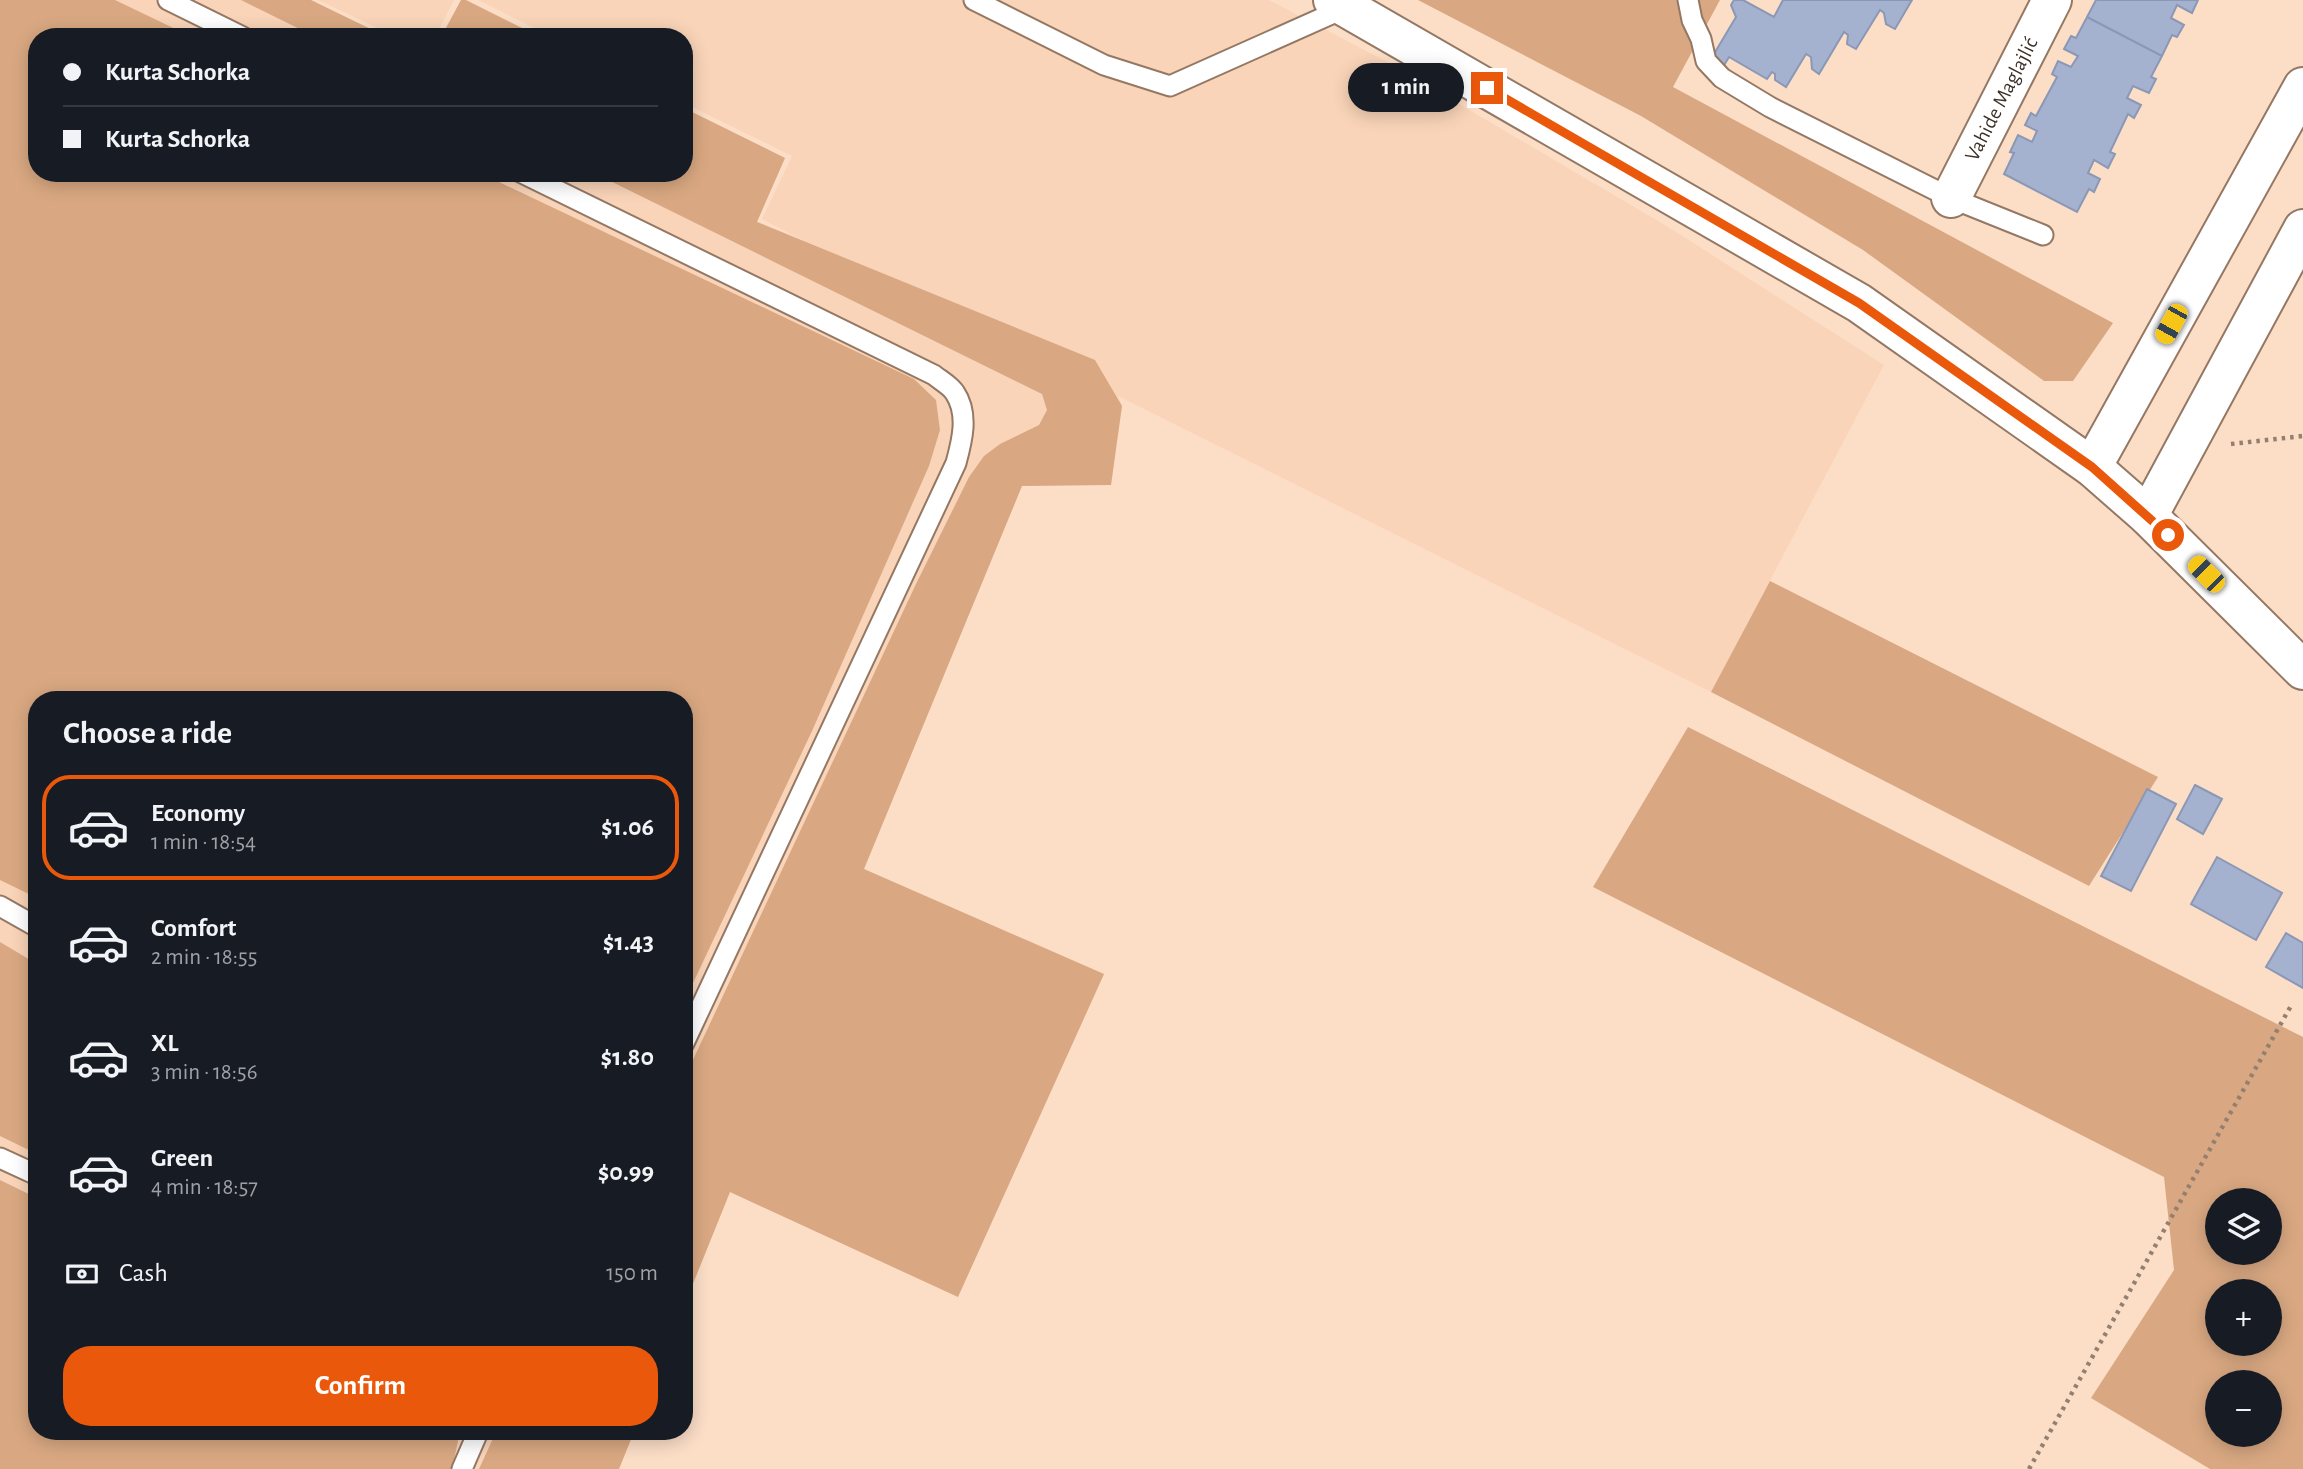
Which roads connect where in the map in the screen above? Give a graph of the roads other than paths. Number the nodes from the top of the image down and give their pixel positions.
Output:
1 (168, 0) edge
2 (974, 0) edge
3 (1688, 0) edge
4 (2052, 0) edge
5 (1340, 4) edge
6 (225, 28) edge
7 (2303, 87) edge
8 (540, 182) edge
9 (1951, 198) junction
10 (2303, 229) edge
11 (2043, 234) dead end
12 (2092, 467) junction
13 (2148, 516) junction
14 (2303, 670) edge
15 (0, 906) edge
16 (28, 922) edge
17 (693, 1024) edge
18 (0, 1158) edge
19 (28, 1171) edge
20 (475, 1440) edge
21 (462, 1469) edge

1 - 6 lane
2 - 5 lane
3 - 9 lane
4 - 9 main road, Vahide Maglajlić
5 - 12 main road
7 - 12 main road
8 - 17 lane
9 - 11 lane
10 - 13 main road
12 - 13 main road
13 - 14 main road
15 - 16 lane
18 - 19 lane
20 - 21 lane

